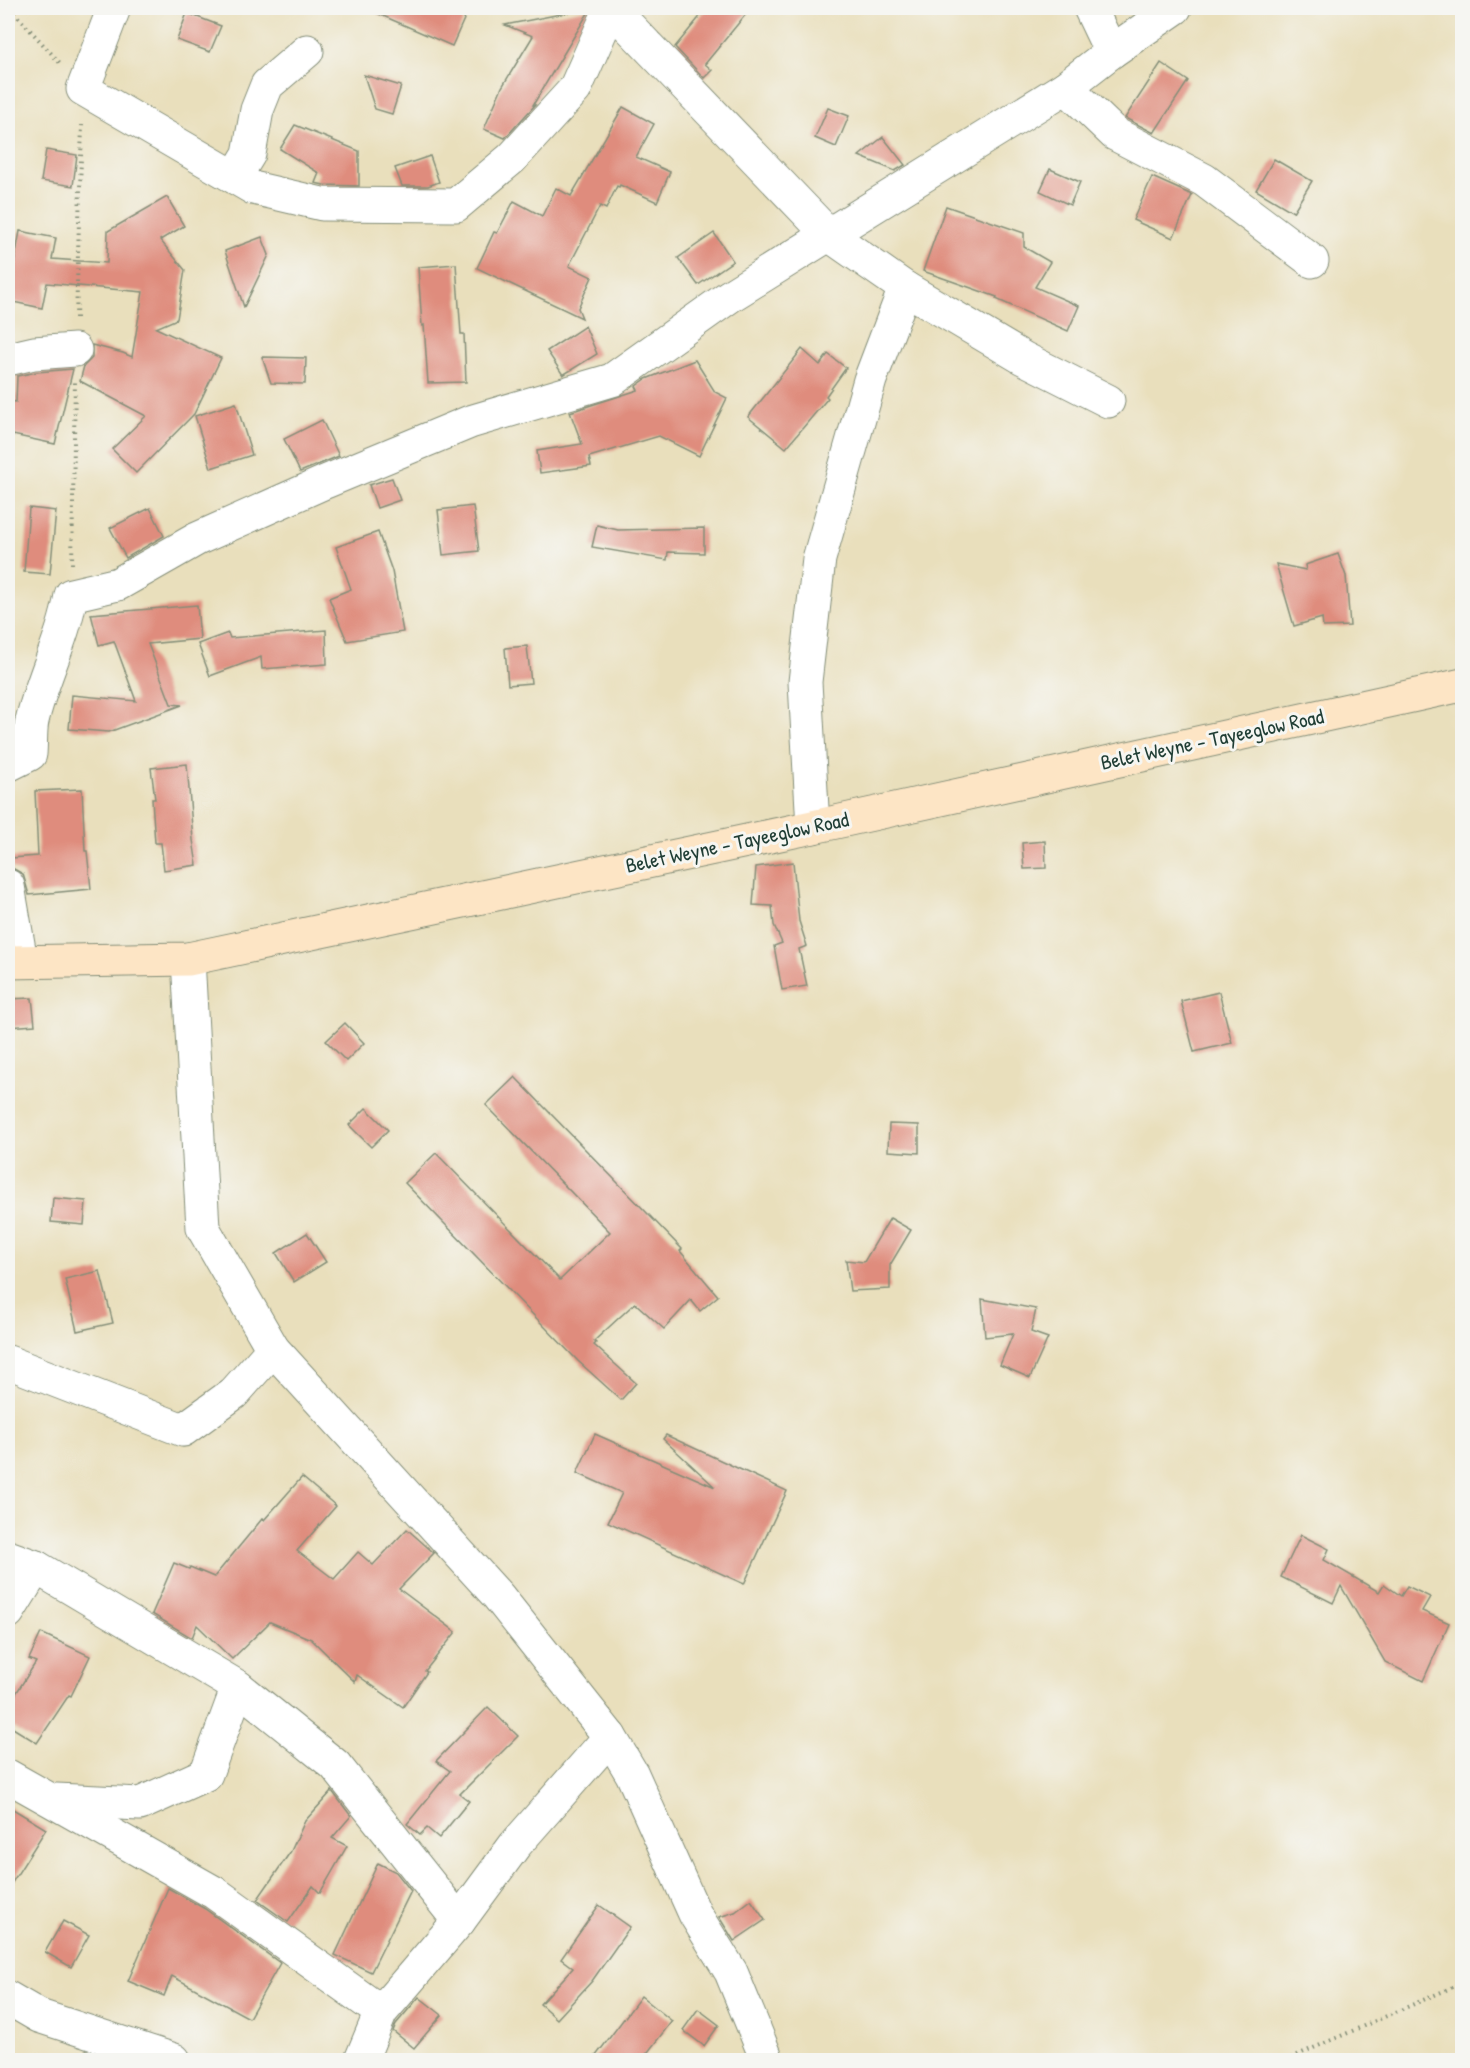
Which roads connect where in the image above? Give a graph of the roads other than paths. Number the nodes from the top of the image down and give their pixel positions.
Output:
1 (114, 8) edge
2 (611, 8) edge
3 (1090, 8) edge
4 (1175, 8) edge
5 (308, 51) dead end
6 (1111, 52) junction
7 (1066, 87) junction
8 (235, 177) junction
9 (829, 235) junction
10 (1312, 261) dead end
11 (905, 288) junction
12 (75, 350) road end
13 (8, 359) edge
14 (1107, 401) dead end
15 (1462, 685) edge
16 (8, 765) edge
17 (813, 826) junction
18 (8, 886) edge
19 (188, 959) junction
20 (14, 961) edge
21 (273, 1349) junction
22 (8, 1362) edge
23 (22, 1562) edge
24 (8, 1612) edge
25 (238, 1687) junction
26 (610, 1737) junction
27 (8, 1776) edge
28 (51, 1800) junction
29 (459, 1922) junction
30 (8, 1998) edge
31 (381, 2012) junction
32 (174, 2061) edge
33 (361, 2061) edge
34 (767, 2061) edge

1 - 8 street
2 - 8 street
2 - 9 street
3 - 6 street
4 - 6 street
5 - 8 street
6 - 7 street
7 - 9 street
7 - 10 street
9 - 11 street
9 - 16 street
11 - 14 street
11 - 17 street
12 - 13 street
15 - 17 main road, Belet Weyne - Tayeeglow Road
17 - 19 main road, Belet Weyne - Tayeeglow Road
18 - 20 street
19 - 20 main road, Belet Weyne - Tayeeglow Road
19 - 21 street
21 - 22 street
21 - 26 street
23 - 24 street
23 - 25 street
25 - 28 street
25 - 29 street
26 - 29 street
26 - 34 street
27 - 28 street
28 - 31 street
29 - 31 street
30 - 32 street
31 - 33 street

